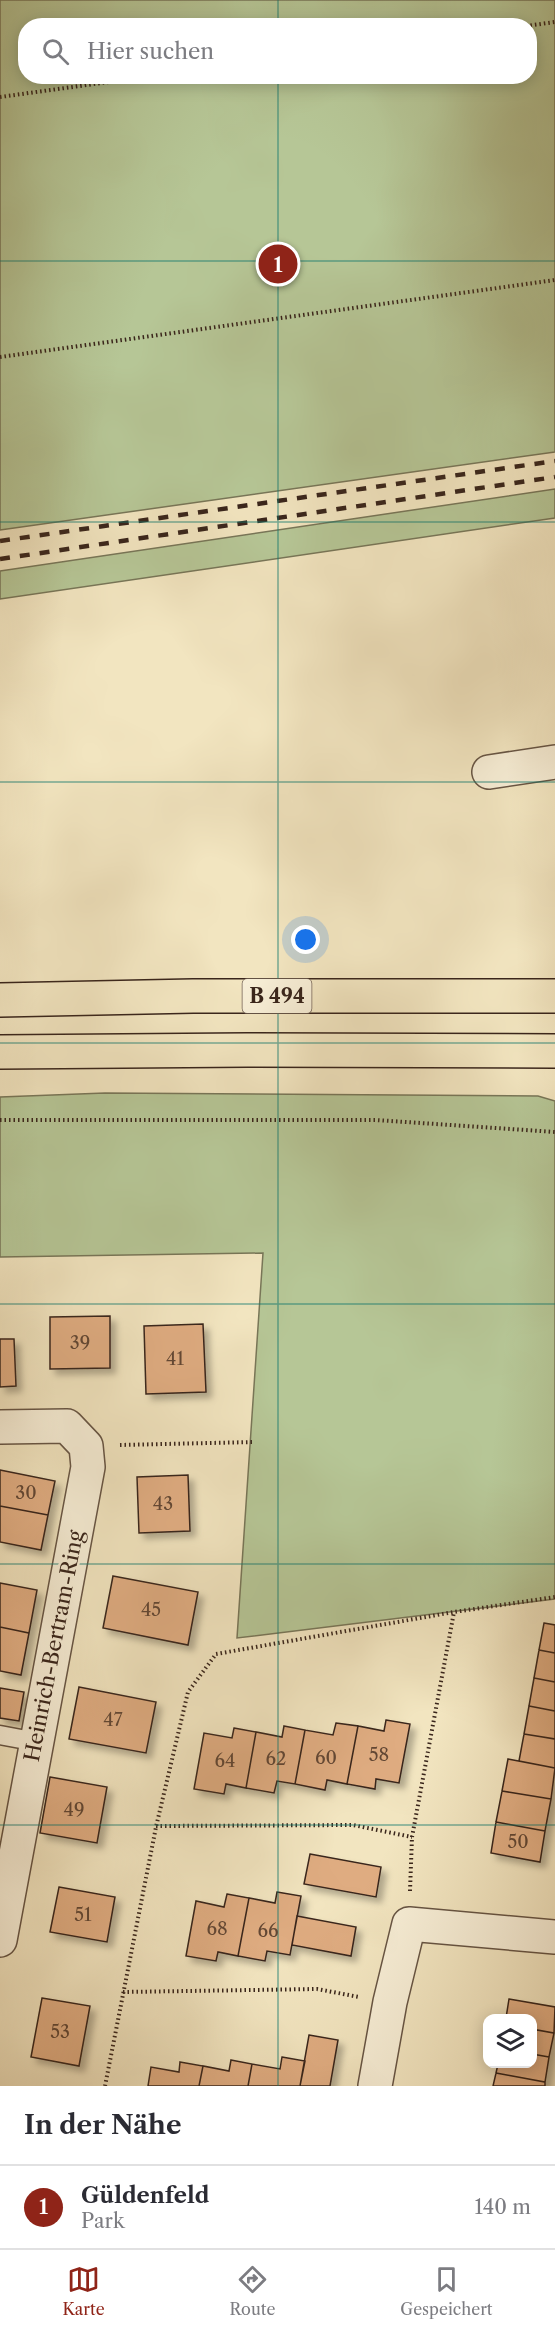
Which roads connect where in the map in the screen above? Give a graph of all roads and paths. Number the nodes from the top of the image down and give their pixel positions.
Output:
1 (555, 22) edge
2 (537, 24) edge
3 (94, 84) edge
4 (0, 97) edge
5 (555, 280) edge
6 (0, 357) edge
7 (555, 762) edge
8 (489, 772) dead end
9 (555, 996) edge
10 (0, 1000) edge
11 (423, 1051) junction
12 (555, 1051) edge
13 (0, 1052) edge
14 (555, 1073) edge
15 (0, 1120) edge
16 (555, 1132) edge
17 (0, 1427) edge
18 (254, 1442) dead end
19 (86, 1446) junction
20 (555, 1597) edge
21 (454, 1612) junction
22 (0, 1735) edge
23 (37, 1742) junction
24 (156, 1827) junction
25 (412, 1837) junction
26 (409, 1924) junction
27 (555, 1937) edge
28 (0, 1940) edge
29 (123, 1992) junction
30 (390, 2002) junction
31 (105, 2086) edge
32 (375, 2086) edge

1 - 2 path
3 - 4 path
5 - 6 path
7 - 8 street
9 - 10 highway, B 494
11 - 12 highway
11 - 13 highway
11 - 14 highway
15 - 16 path
17 - 19 street
18 - 19 path
19 - 23 street, Heinrich-Bertram-Ring
20 - 21 path
21 - 24 path
21 - 25 path
22 - 23 lane
23 - 28 street, Heinrich-Bertram-Ring
24 - 25 path
24 - 29 path
25 - 26 path
26 - 27 street
26 - 30 street
29 - 30 path
29 - 31 path
30 - 32 street

